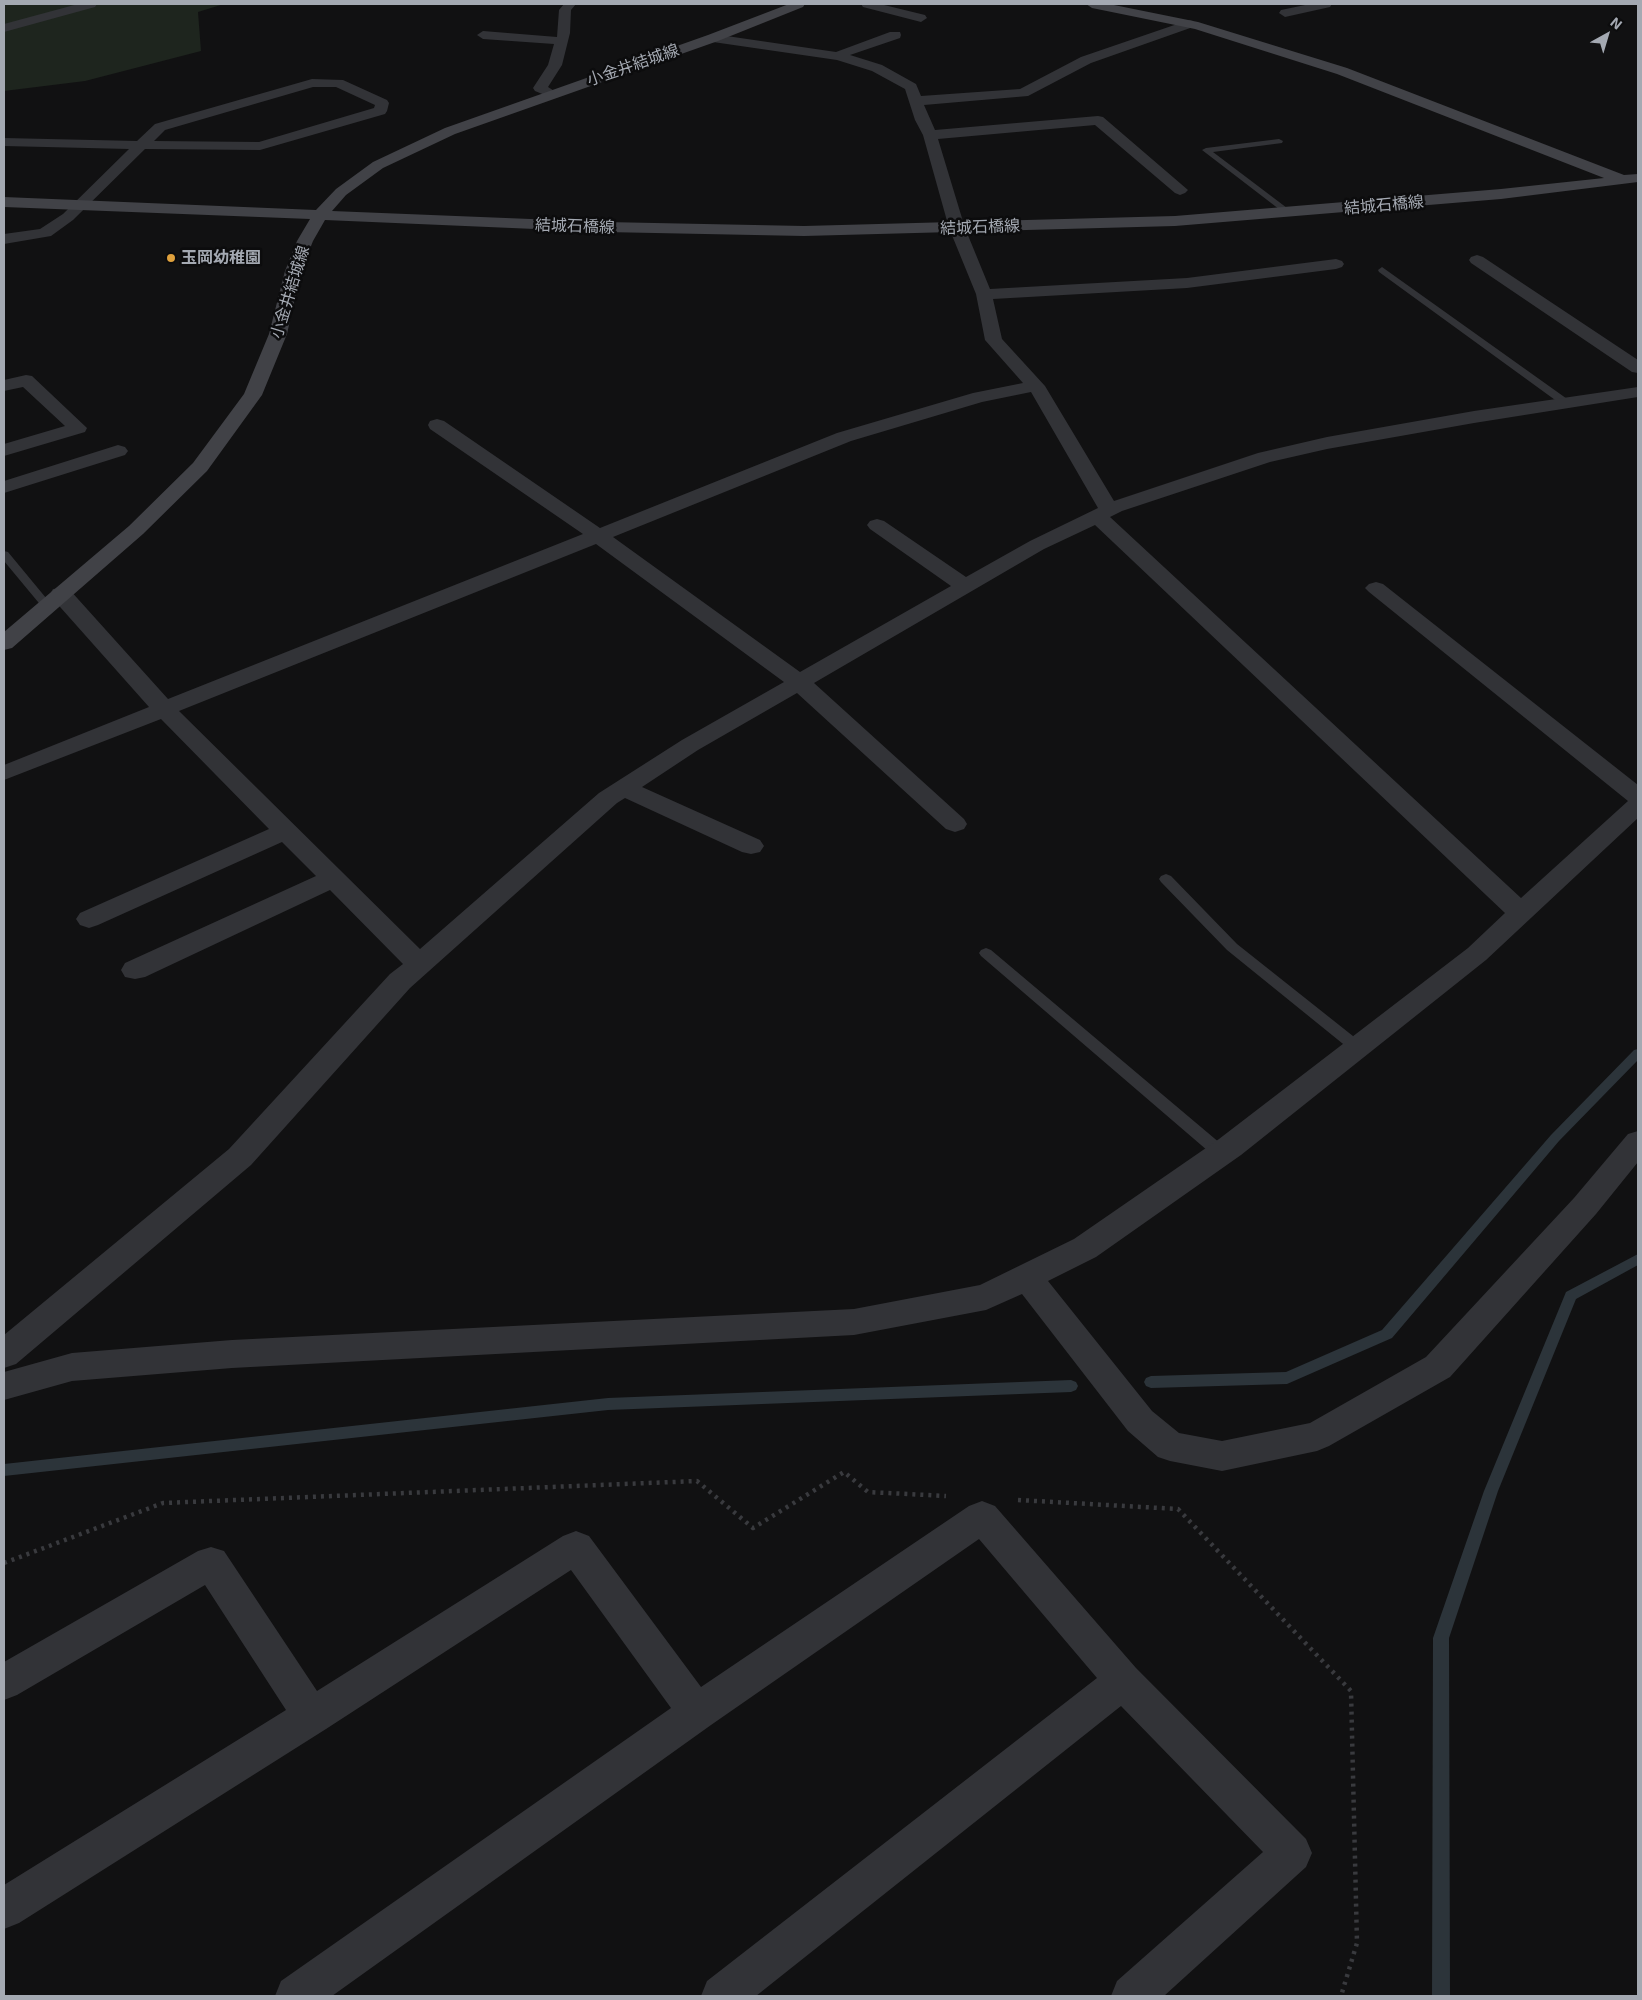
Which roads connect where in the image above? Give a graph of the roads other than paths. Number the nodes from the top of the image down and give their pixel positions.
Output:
1 (91, 4) edge
2 (570, 4) edge
3 (799, 4) edge
4 (867, 4) edge
5 (1092, 4) edge
6 (1326, 4) edge
7 (1285, 13) dead end
8 (921, 18) dead end
9 (1189, 24) junction
10 (4, 28) edge
11 (483, 35) dead end
12 (895, 35) dead end
13 (713, 38) junction
14 (562, 41) junction
15 (836, 56) junction
16 (552, 94) junction
17 (916, 101) junction
18 (930, 135) junction
19 (1279, 141) dead end
20 (4, 142) edge
21 (141, 145) junction
22 (1638, 178) edge
23 (1622, 179) junction
24 (1638, 186) edge
25 (1180, 190) dead end
26 (4, 202) edge
27 (80, 205) junction
28 (1288, 213) junction
29 (320, 215) junction
30 (957, 228) junction
31 (4, 239) edge
32 (1477, 260) dead end
33 (1336, 264) dead end
34 (1155, 268) dead end
35 (1382, 270) dead end
36 (1163, 284) junction
37 (984, 294) junction
38 (1638, 368) edge
39 (4, 386) edge
40 (1036, 386) junction
41 (1638, 392) edge
42 (1566, 403) junction
43 (437, 425) dead end
44 (4, 450) edge
45 (118, 451) dead end
46 (4, 488) edge
47 (1103, 513) junction
48 (877, 525) dead end
49 (598, 535) junction
50 (4, 554) edge
51 (966, 586) junction
52 (1376, 588) dead end
53 (54, 600) junction
54 (4, 643) edge
55 (799, 682) junction
56 (164, 709) junction
57 (4, 774) edge
58 (624, 788) junction
59 (1638, 797) edge
60 (1638, 805) edge
61 (955, 824) dead end
62 (285, 831) junction
63 (751, 846) dead end
64 (332, 879) junction
65 (1166, 879) dead end
66 (1521, 913) junction
67 (89, 919) dead end
68 (986, 953) dead end
69 (419, 964) junction
70 (136, 970) dead end
71 (1358, 1048) junction
72 (1638, 1142) edge
73 (1221, 1153) junction
74 (1027, 1277) junction
75 (4, 1354) edge
76 (4, 1386) edge
77 (1123, 1681) junction
78 (4, 1682) edge
79 (697, 1712) junction
80 (312, 1716) junction
81 (4, 1908) edge
82 (296, 1996) edge
83 (722, 1996) edge
84 (1132, 1996) edge

1 - 10 street
2 - 14 street
3 - 13 main road, 小金井結城線
4 - 8 street
5 - 9 main road
6 - 7 street
9 - 17 street
9 - 23 main road
11 - 14 street
12 - 15 street
13 - 15 street
13 - 16 main road, 小金井結城線
14 - 16 street
15 - 17 street
16 - 29 main road, 小金井結城線
17 - 18 street
18 - 25 street
18 - 30 street
19 - 28 lane
20 - 21 street
21 - 21 street
21 - 27 street
22 - 23 main road, 結城石橋線
23 - 24 main road
23 - 28 main road, 結城石橋線
26 - 27 main road, 結城石橋線
27 - 29 main road, 結城石橋線
27 - 31 street
28 - 30 main road, 結城石橋線
29 - 30 main road, 結城石橋線
29 - 53 main road, 小金井結城線
30 - 37 street
32 - 38 street
33 - 36 street
34 - 36 street
35 - 42 lane
36 - 37 street
37 - 40 street
39 - 44 street
40 - 47 street
40 - 49 street
41 - 42 street
42 - 47 street
43 - 49 street
45 - 46 street
47 - 51 street
47 - 66 street
48 - 51 street
49 - 55 street
49 - 56 street
50 - 53 lane
51 - 55 street
52 - 59 street
53 - 54 main road, 小金井結城線
53 - 56 street
55 - 58 street
55 - 61 street
56 - 57 street
56 - 62 street
58 - 63 street
58 - 69 street
60 - 66 street
62 - 64 street
62 - 67 street
64 - 69 street
64 - 70 street
65 - 71 lane
66 - 71 street
68 - 73 lane
69 - 75 street
71 - 73 street
72 - 74 street
73 - 74 street
74 - 76 street
77 - 79 street
77 - 83 street
77 - 84 street
78 - 80 street
79 - 80 street
79 - 82 street
80 - 81 street

